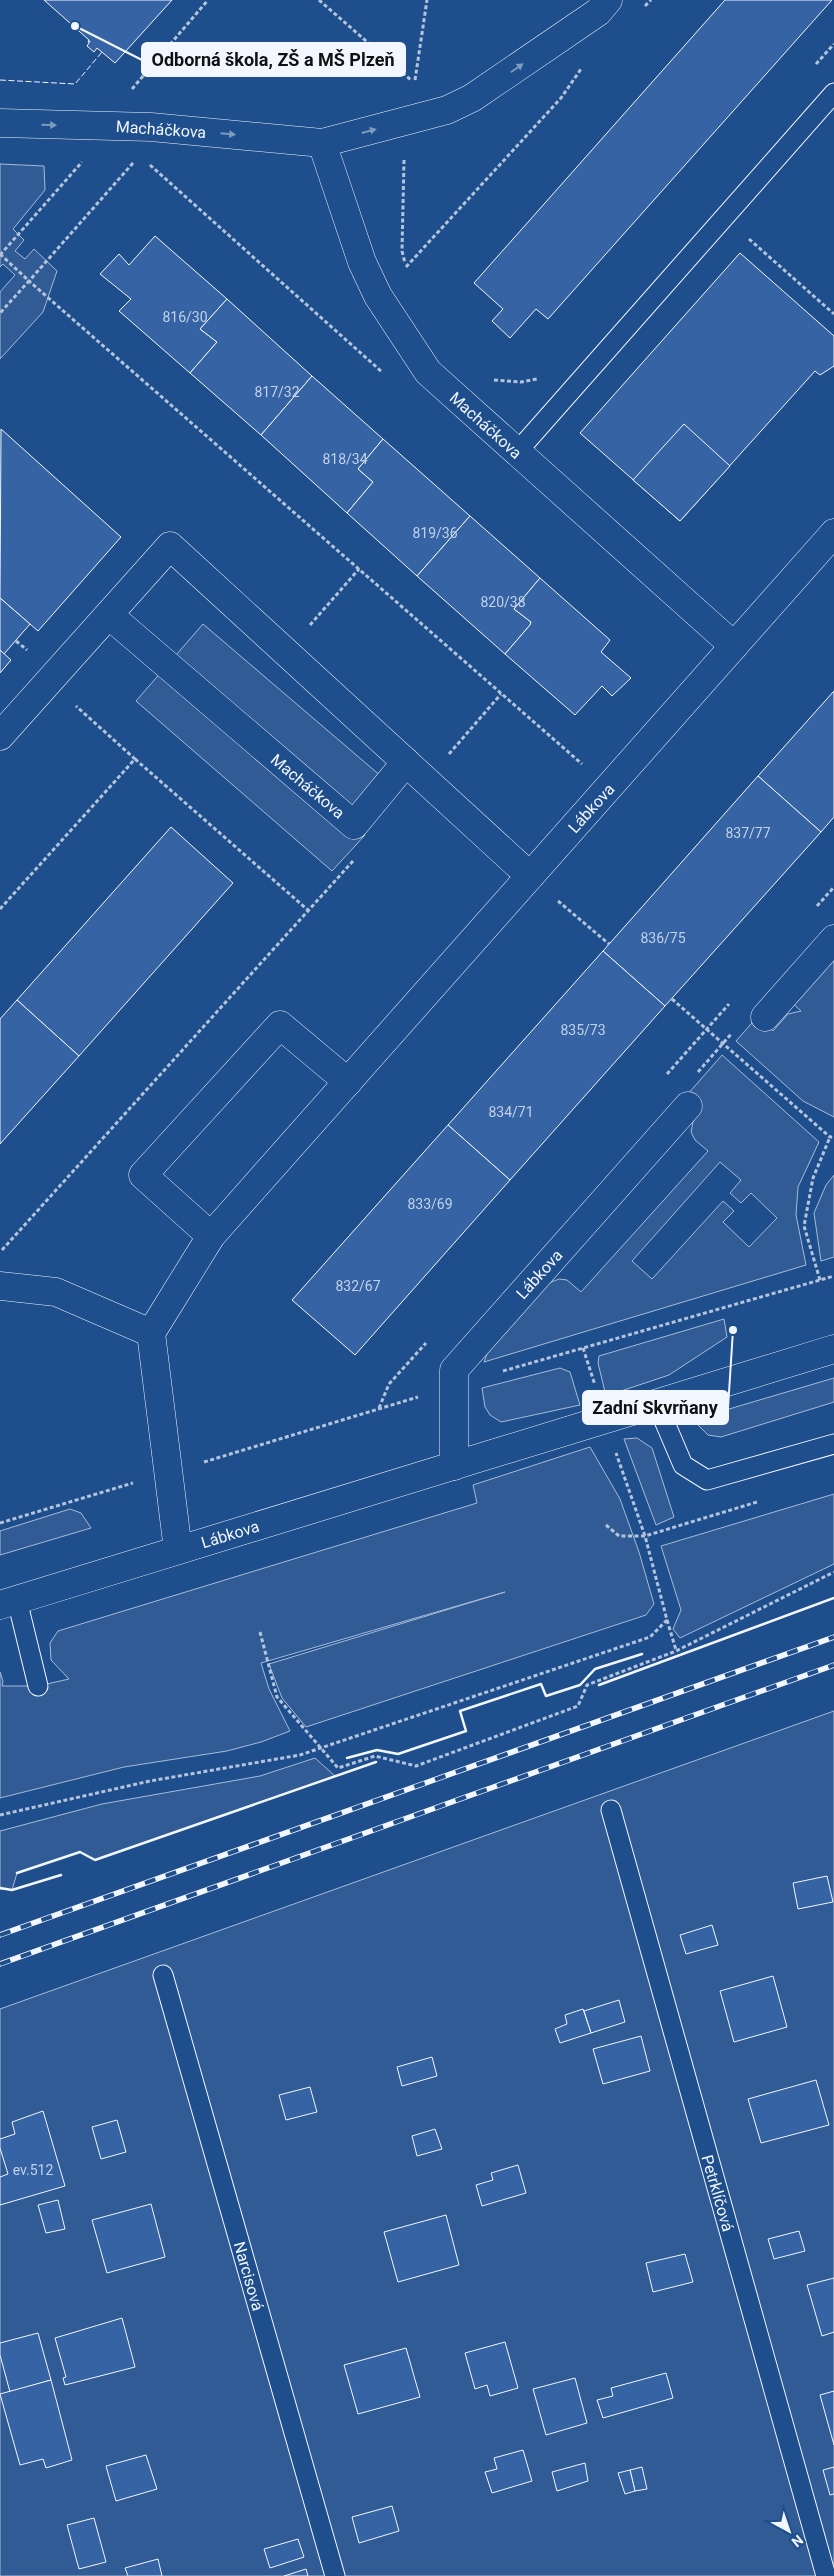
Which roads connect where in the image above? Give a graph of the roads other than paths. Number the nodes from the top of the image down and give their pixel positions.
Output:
1 (608, 0) edge
2 (834, 93) edge
3 (0, 123) edge
4 (322, 143) junction
5 (517, 452) junction
6 (834, 534) edge
7 (109, 615) junction
8 (734, 646) junction
9 (0, 736) edge
10 (416, 771) junction
11 (530, 876) junction
12 (834, 940) edge
13 (765, 1017) road end
14 (348, 1082) junction
15 (688, 1106) road end
16 (210, 1236) junction
17 (0, 1286) edge
18 (151, 1333) junction
19 (834, 1348) edge
20 (657, 1404) junction
21 (834, 1444) edge
22 (454, 1466) junction
23 (178, 1550) junction
24 (8, 1602) edge
25 (38, 1686) dead end
26 (611, 1810) dead end
27 (163, 1975) dead end
28 (335, 2576) edge
29 (826, 2576) edge

4 -> 1 street, Macháčkova
2 - 5 lane
3 -> 4 street, Macháčkova
4 - 5 street, Macháčkova
5 - 8 street, Macháčkova
6 - 8 street, Lábkova
7 - 9 street
7 - 10 street, Macháčkova
7 - 10 street
8 - 11 street, Lábkova
10 - 11 street
11 - 14 street, Lábkova
12 - 13 street
14 - 16 street, Lábkova
14 - 16 street
15 - 22 street, Lábkova
16 - 18 street, Lábkova
17 - 18 street
18 - 23 street, Lábkova
19 - 20 street, Lábkova
20 - 21 lane
20 - 22 street, Lábkova
22 - 23 street, Lábkova
23 - 24 street, Lábkova
24 - 25 lane
26 - 29 lane, Petrklíčová
27 - 28 lane, Narcisová

